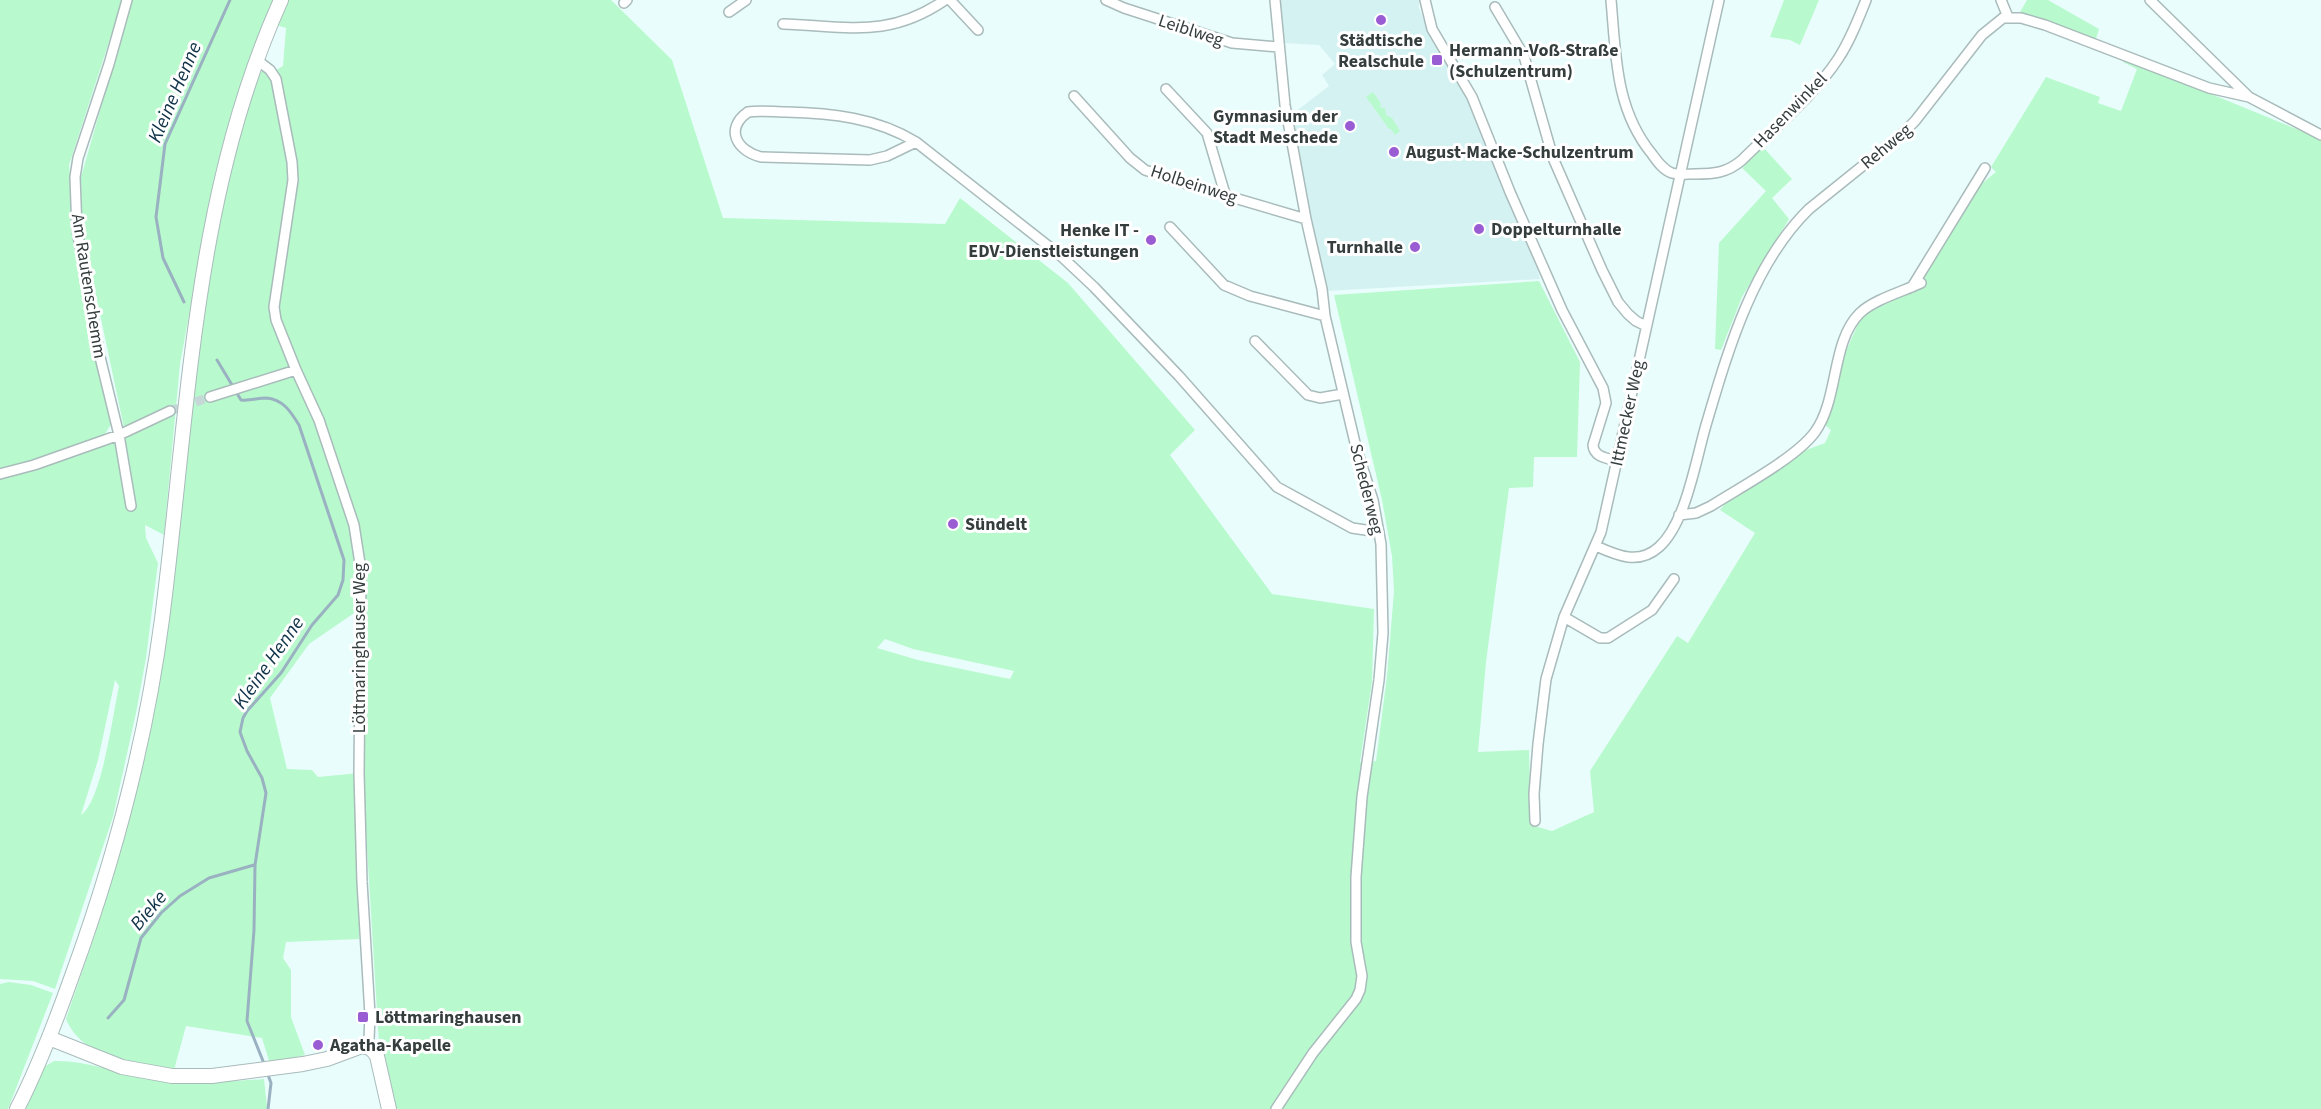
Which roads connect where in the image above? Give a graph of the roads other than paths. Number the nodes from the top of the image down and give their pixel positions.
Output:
1 (127, 0) edge
2 (281, 0) edge
3 (746, 0) edge
4 (945, 0) edge
5 (950, 0) edge
6 (1106, 0) edge
7 (1275, 0) edge
8 (1611, 0) edge
9 (1719, 0) edge
10 (1866, 0) edge
11 (2001, 0) edge
12 (2150, 0) edge
13 (1425, 3) edge
14 (1495, 7) dead end
15 (729, 12) dead end
16 (2008, 17) junction
17 (783, 24) dead end
18 (978, 30) dead end
19 (1278, 47) junction
20 (257, 60) junction
21 (1166, 89) dead end
22 (1074, 96) dead end
23 (2249, 97) junction
24 (2321, 135) edge
25 (916, 142) junction
26 (1985, 168) dead end
27 (1680, 175) junction
28 (1225, 194) junction
29 (1306, 219) junction
30 (1170, 227) dead end
31 (1325, 316) junction
32 (1646, 326) junction
33 (1255, 341) dead end
34 (296, 370) junction
35 (1343, 394) junction
36 (210, 398) tunnel mouth
37 (170, 411) tunnel mouth
38 (119, 435) junction
39 (1617, 461) junction
40 (0, 474) edge
41 (131, 506) dead end
42 (1679, 515) junction
43 (1379, 532) junction
44 (1596, 546) junction
45 (1674, 579) dead end
46 (1564, 617) junction
47 (1535, 821) dead end
48 (49, 1038) junction
49 (367, 1046) junction
50 (17, 1109) edge
51 (389, 1109) edge
52 (1276, 1109) edge

1 - 38 street, Am Rautenschemm
2 - 20 main road
3 - 15 street
4 - 17 street
5 - 18 street
6 - 19 street, Leiblweg
7 - 19 street, Schederweg
8 - 27 street
9 - 27 street, Ittmecker Weg
10 - 27 street, Hasenwinkel
11 - 16 street
12 - 23 street
13 - 39 street
14 - 32 street
16 - 23 street
16 - 42 street, Rehweg
19 - 29 street, Schederweg
20 - 34 street, Löttmaringhauser Weg
20 - 48 main road
21 - 28 street
22 - 28 street, Holbeinweg
23 - 24 street
25 - 25 street
25 - 43 street
26 - 42 street
27 - 32 street, Ittmecker Weg
28 - 29 street, Holbeinweg
29 - 31 street, Schederweg
30 - 31 street
31 - 35 street, Schederweg
32 - 39 street, Ittmecker Weg
33 - 35 street
34 - 36 street
34 - 49 street, Löttmaringhauser Weg
35 - 43 street, Schederweg
37 - 38 street
38 - 40 street
38 - 41 street, Am Rautenschemm
39 - 44 street, Ittmecker Weg
42 - 44 street, Rehweg
43 - 52 street, Schederweg
44 - 46 street, Ittmecker Weg
45 - 46 street
46 - 47 street, Ittmecker Weg
48 - 49 main road
48 - 50 main road
49 - 51 main road

